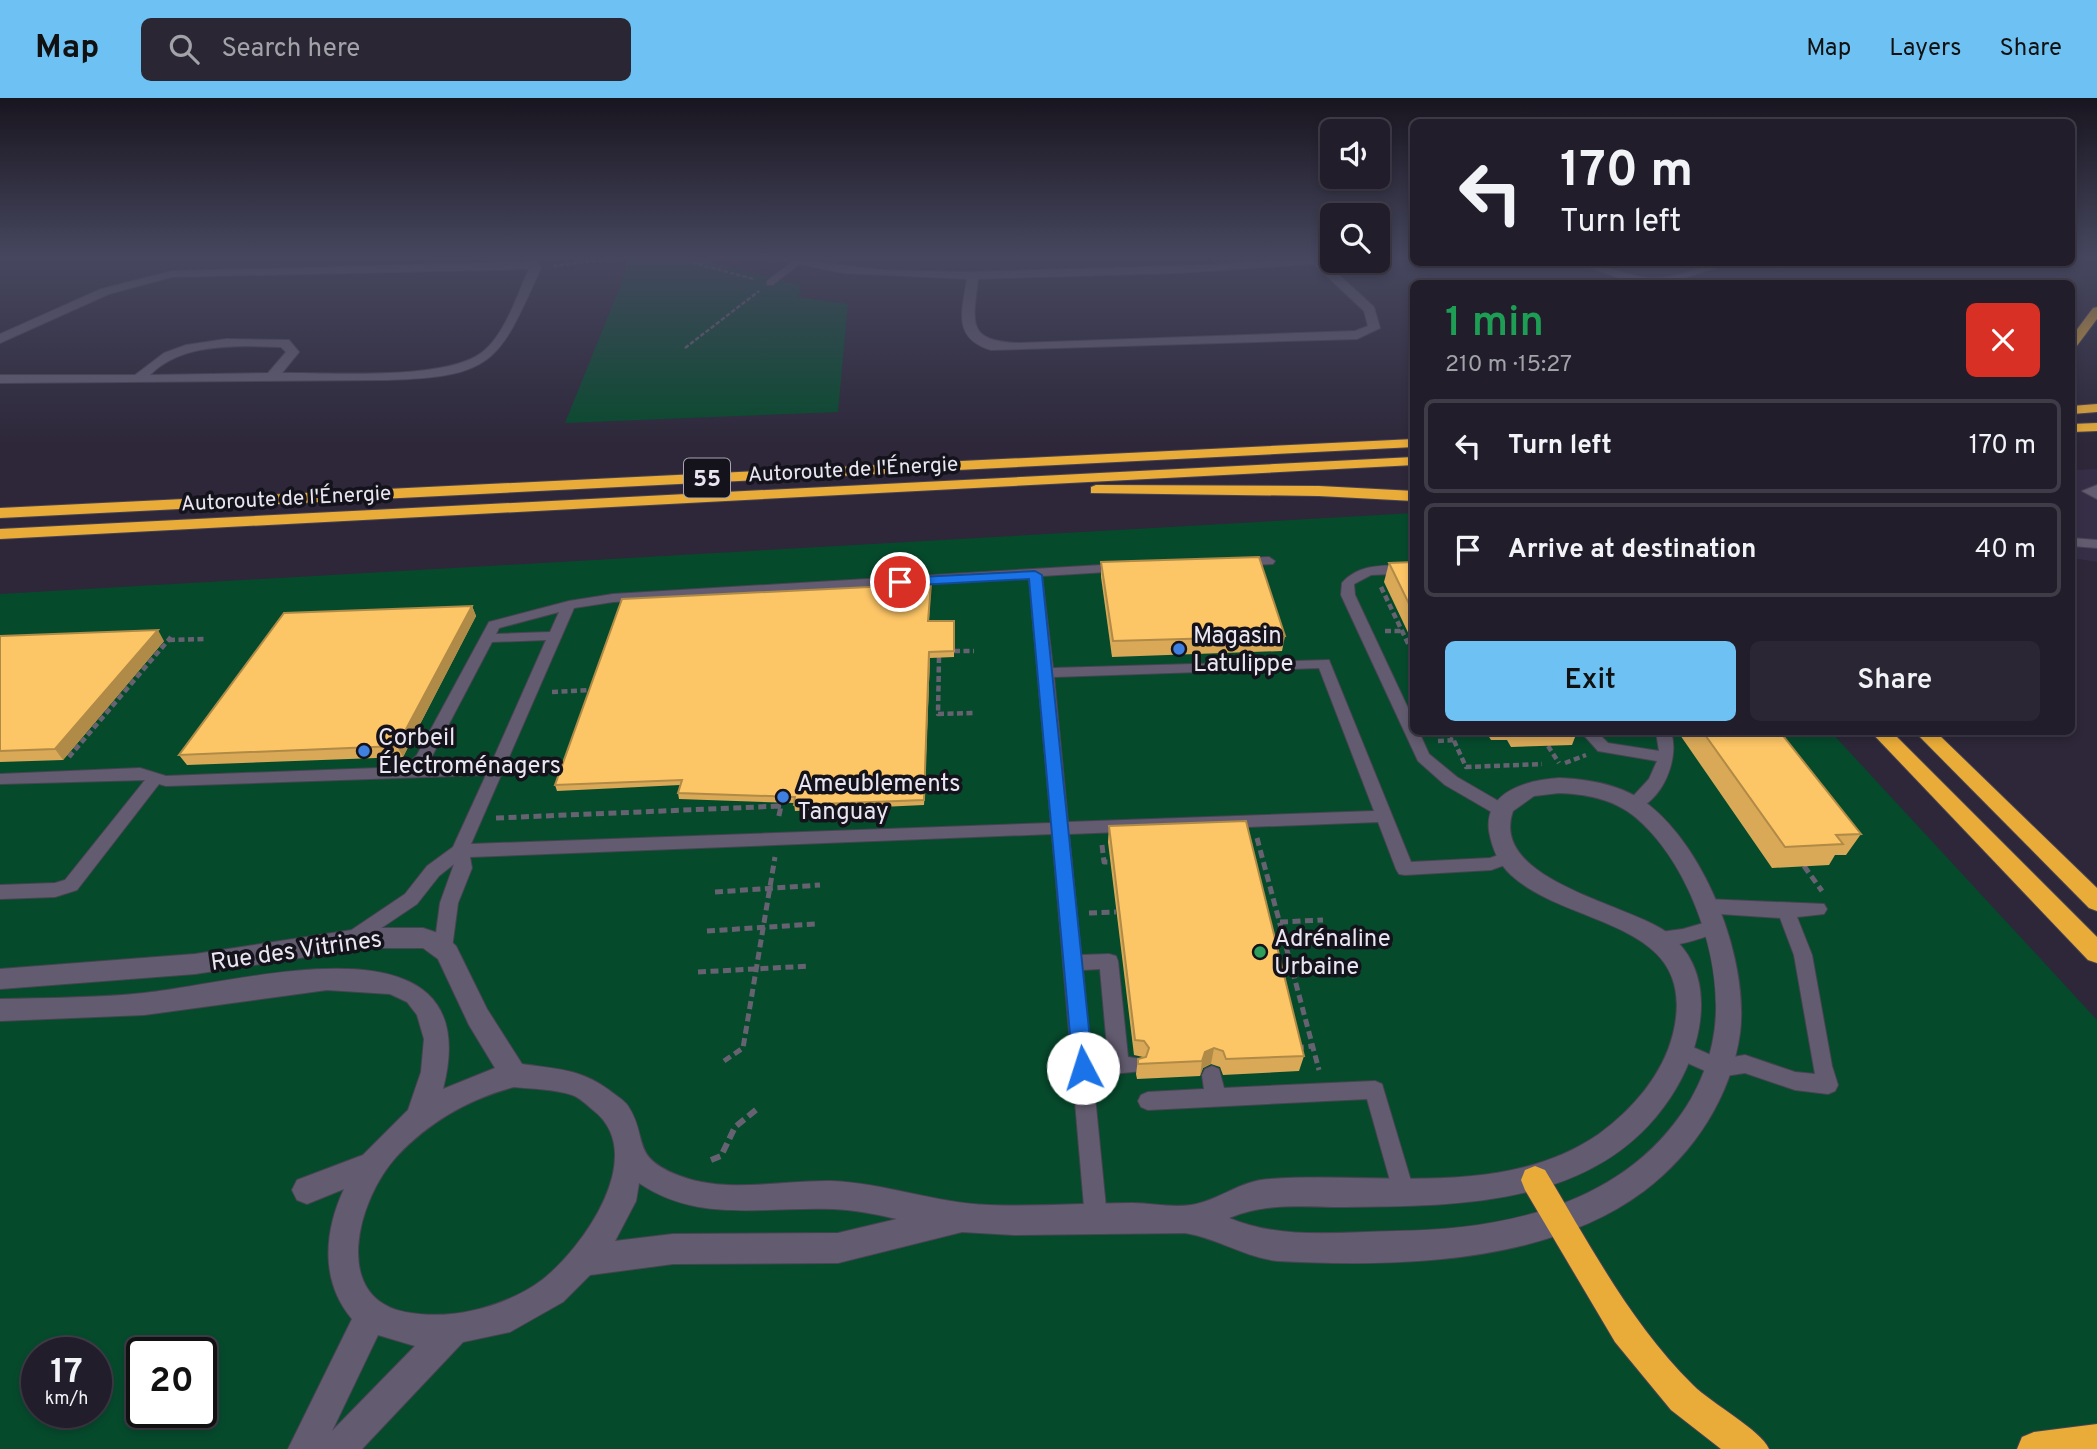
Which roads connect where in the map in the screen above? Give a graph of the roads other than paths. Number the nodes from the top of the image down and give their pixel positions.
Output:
1 (42, 319) edge
2 (509, 319) edge
3 (967, 319) edge
4 (1372, 319) edge
5 (2091, 319) edge
6 (0, 339) edge
7 (2075, 340) edge
8 (272, 377) junction
9 (0, 379) edge
10 (138, 379) junction
11 (2097, 408) edge
12 (2075, 410) edge
13 (2097, 427) edge
14 (2075, 428) edge
15 (1410, 443) edge
16 (1410, 461) edge
17 (947, 485) junction
18 (2094, 492) edge
19 (2075, 493) edge
20 (1410, 496) edge
21 (0, 513) edge
22 (0, 534) edge
23 (2075, 542) edge
24 (2097, 544) edge
25 (1269, 561) dead end
26 (1228, 563) edge
27 (1133, 567) edge
28 (1410, 569) edge
29 (1035, 575) junction
30 (569, 605) junction
31 (555, 636) junction
32 (487, 638) junction
33 (1046, 673) junction
34 (1410, 729) edge
35 (1413, 735) edge
36 (1592, 735) edge
37 (1665, 735) edge
38 (1884, 735) edge
39 (1928, 735) edge
40 (1665, 757) junction
41 (497, 769) junction
42 (409, 772) junction
43 (155, 778) junction
44 (0, 779) edge
45 (1633, 805) junction
46 (1501, 810) junction
47 (1381, 816) junction
48 (1061, 828) junction
49 (460, 851) junction
50 (1510, 858) junction
51 (0, 892) edge
52 (1821, 901) road end
53 (2097, 902) edge
54 (1786, 911) junction
55 (1709, 916) junction
56 (1659, 938) junction
57 (351, 940) junction
58 (443, 948) junction
59 (2097, 953) edge
60 (1073, 963) junction
61 (0, 979) edge
62 (0, 1010) edge
63 (1681, 1051) junction
64 (1083, 1068) junction
65 (1719, 1068) junction
66 (514, 1075) junction
67 (1212, 1075) dead end
68 (1216, 1098) junction
69 (1148, 1101) dead end
70 (419, 1119) junction
71 (629, 1159) junction
72 (373, 1164) junction
73 (1535, 1180) junction
74 (307, 1190) dead end
75 (1403, 1191) junction
76 (961, 1218) junction
77 (1096, 1218) junction
78 (1192, 1219) junction
79 (1560, 1221) junction
80 (587, 1260) junction
81 (371, 1315) junction
82 (452, 1331) junction
83 (2097, 1441) edge
84 (305, 1449) edge
85 (338, 1449) edge
86 (1752, 1449) edge
87 (2035, 1449) edge

1 - 6 street
2 - 8 street
3 - 4 street
5 - 7 highway
8 - 10 street
8 - 10 street
9 - 10 street
11 - 12 highway
13 - 14 highway
15 - 21 highway, Autoroute de l'Énergie / 55
16 - 17 highway, Autoroute de l'Énergie / 55
17 - 20 highway
17 - 22 highway, Autoroute de l'Énergie / 55
18 - 19 lane
23 - 24 lane
25 - 26 lane
27 - 29 lane
28 - 34 lane
29 - 30 lane
29 - 33 lane
30 - 31 lane
30 - 32 lane
31 - 32 lane
31 - 41 lane
32 - 42 lane
33 - 47 lane
33 - 48 lane
35 - 46 lane
36 - 40 lane
37 - 40 lane
38 - 59 highway
39 - 53 highway
40 - 45 lane
41 - 42 lane
41 - 49 lane
42 - 43 lane
43 - 44 lane
43 - 51 lane
45 - 46 street
45 - 55 street
46 - 50 street
47 - 48 lane
47 - 50 lane
48 - 49 lane
48 - 60 lane
49 - 57 lane
49 - 58 lane
50 - 56 street
52 - 54 lane
54 - 55 lane
54 - 65 lane
55 - 56 lane
55 - 65 street
56 - 63 street
57 - 58 street, Rue des Vitrines
57 - 61 street, Rue des Vitrines
58 - 66 street
60 - 64 lane
60 - 64 lane
62 - 70 street, Rue des Vitrines
63 - 65 lane
63 - 73 street
64 - 77 lane
65 - 79 street
66 - 70 street
66 - 71 street
67 - 68 lane
68 - 69 lane
68 - 75 lane
70 - 72 street
71 - 76 street
71 - 80 street
72 - 74 street
72 - 81 street
73 - 75 street
73 - 79 highway
75 - 78 street
76 - 77 street
76 - 80 street
77 - 78 street
78 - 79 street
79 - 86 highway
80 - 82 street
81 - 82 street
81 - 84 street
82 - 85 street
83 - 87 highway

